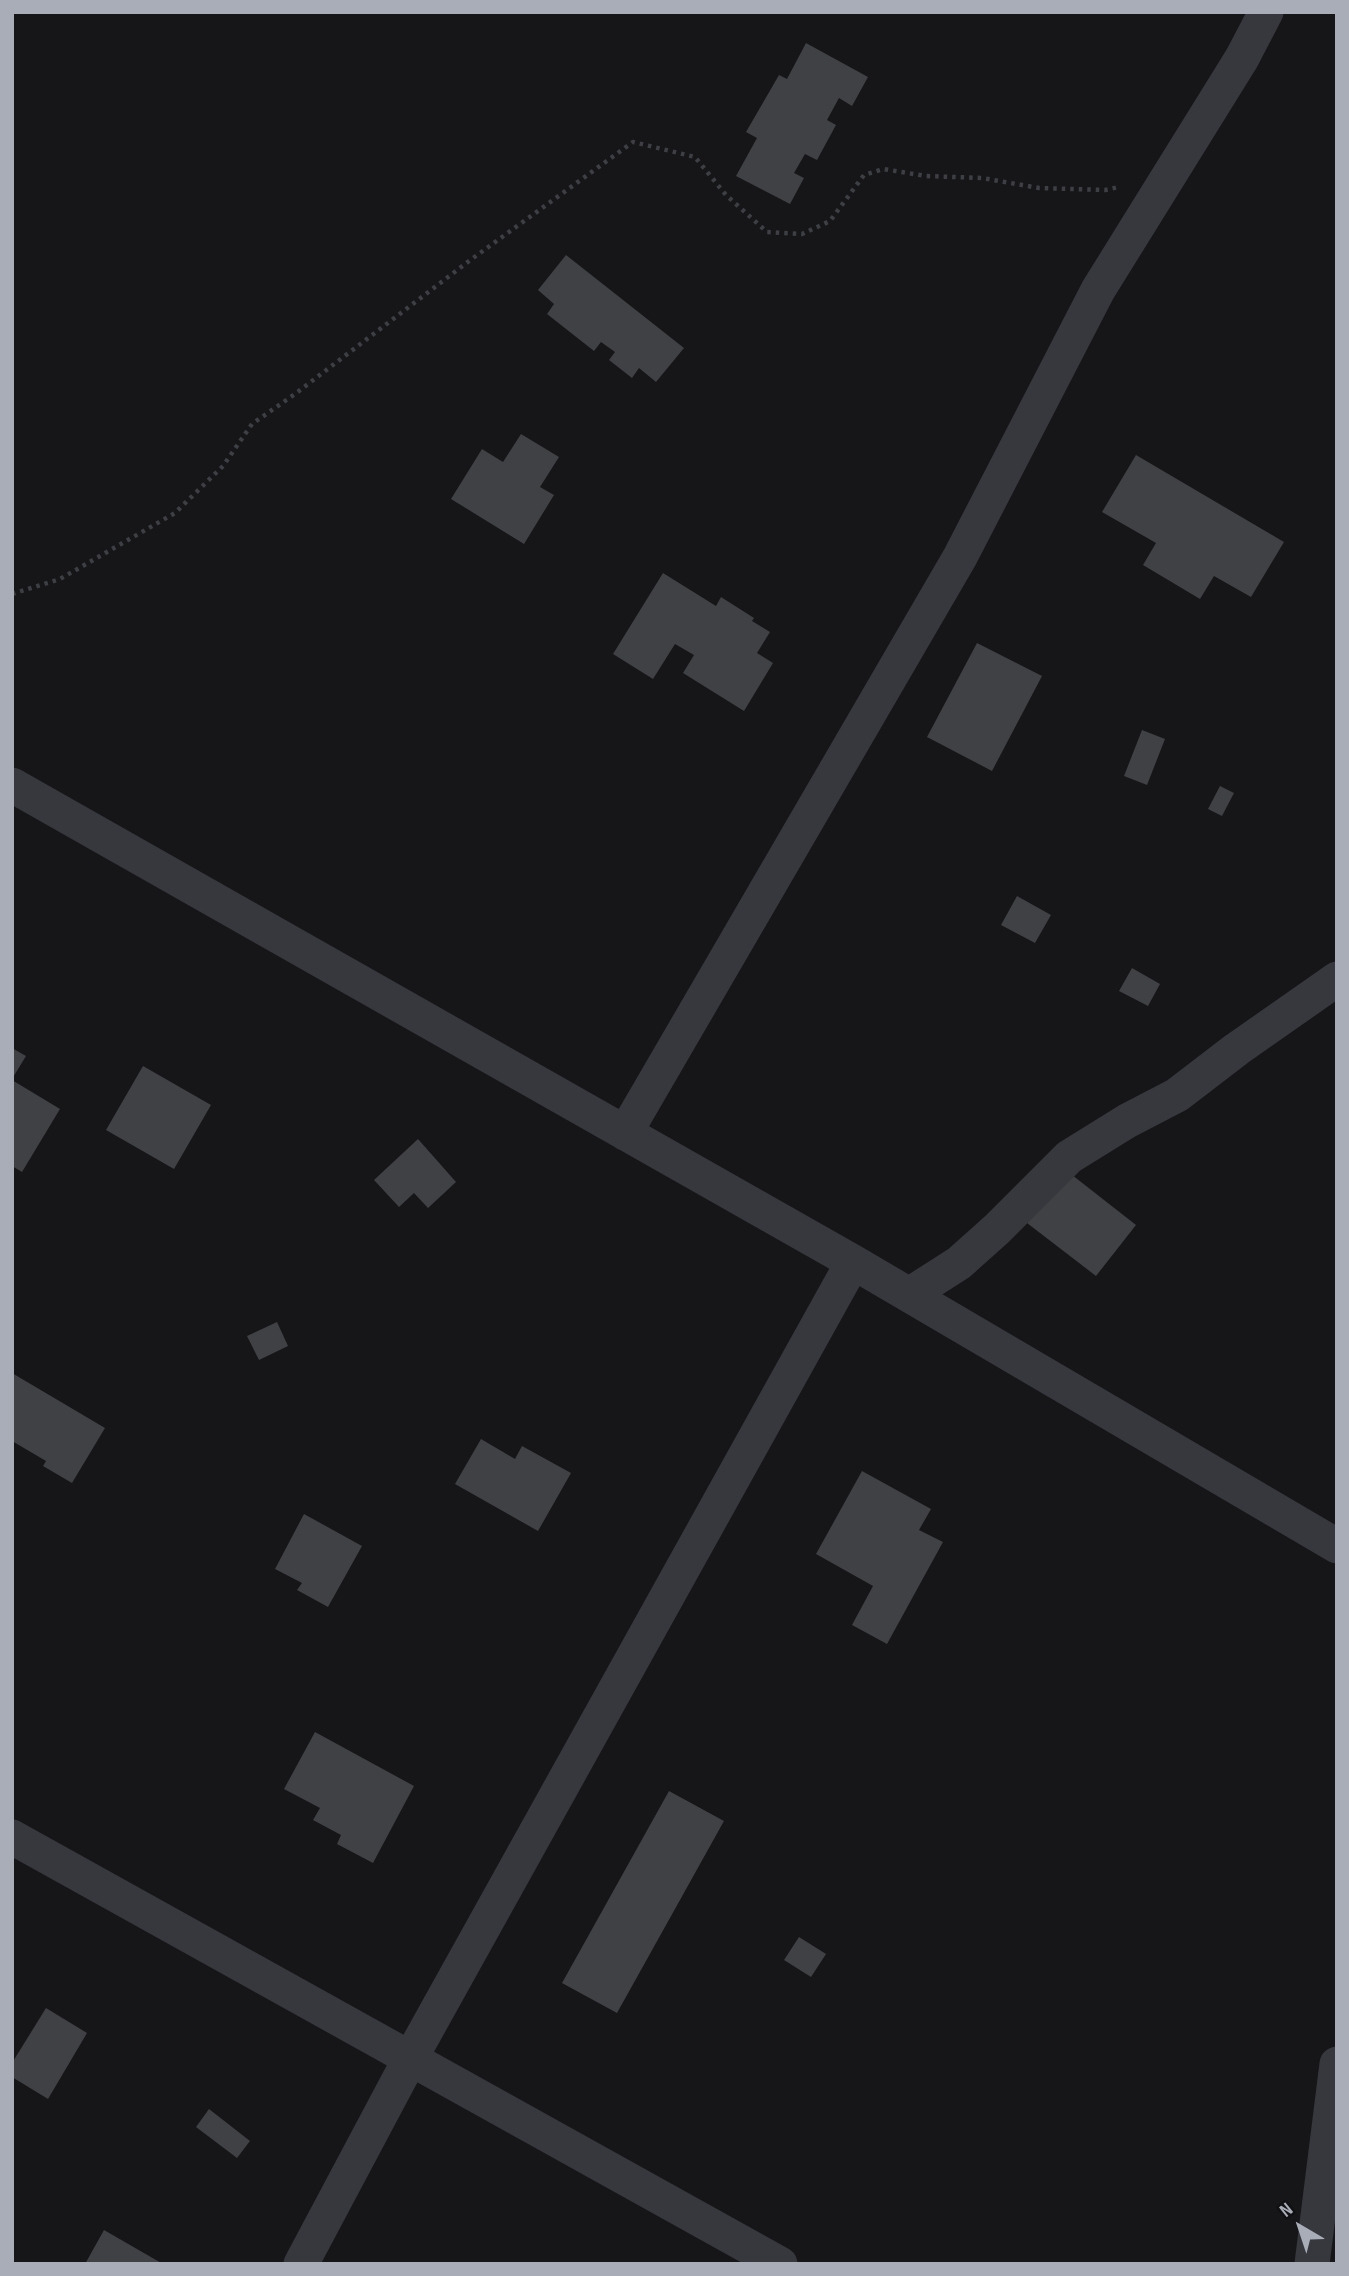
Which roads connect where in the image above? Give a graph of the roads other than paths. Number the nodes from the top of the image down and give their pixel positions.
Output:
1 (1266, 12) edge
2 (12, 785) edge
3 (1337, 979) edge
4 (625, 1133) junction
5 (853, 1262) junction
6 (909, 1295) junction
7 (1337, 1546) edge
8 (12, 1837) edge
9 (410, 2059) junction
10 (1337, 2064) edge
11 (301, 2264) edge
12 (780, 2264) edge
13 (1312, 2264) edge

1 - 4 street
2 - 4 street
3 - 6 street
4 - 5 street
5 - 6 street
5 - 9 street
6 - 7 street
8 - 9 street
9 - 11 street
9 - 12 street
10 - 13 street

